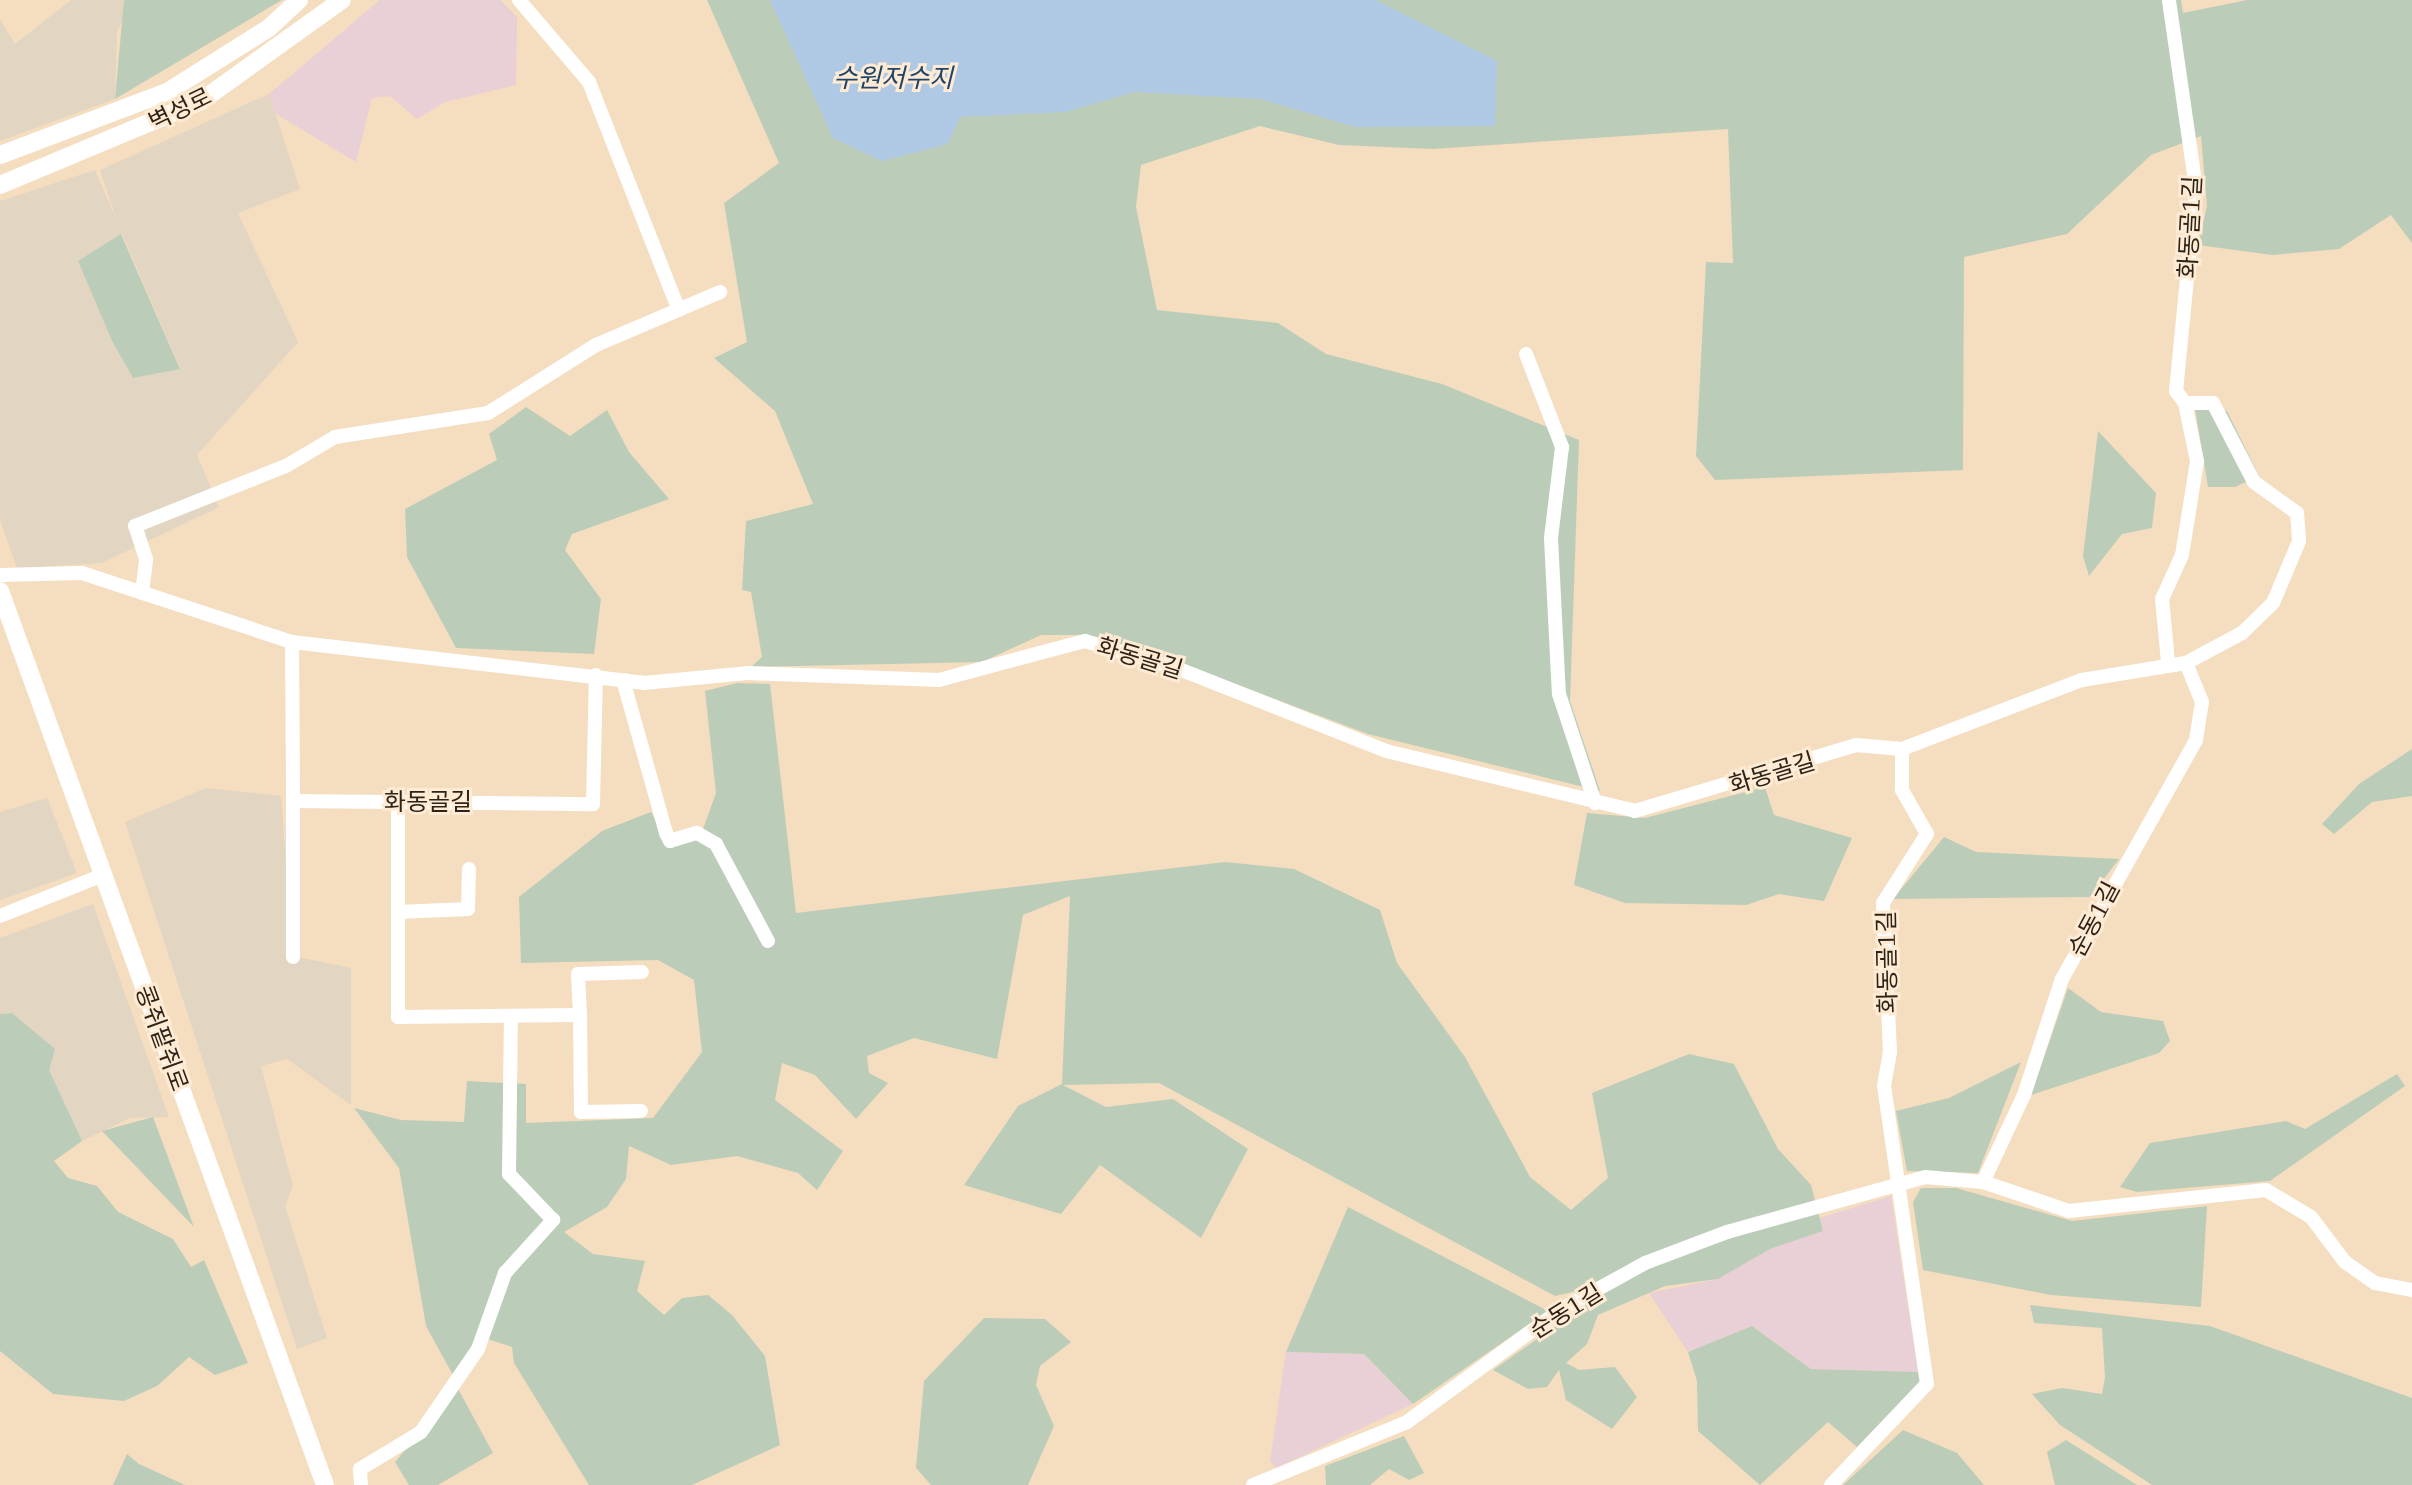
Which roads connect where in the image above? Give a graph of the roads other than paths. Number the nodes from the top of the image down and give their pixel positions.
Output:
1 (299, 0) edge
2 (342, 0) edge
3 (519, 0) edge
4 (2169, 0) edge
5 (0, 155) edge
6 (0, 185) edge
7 (720, 292) dead end
8 (679, 310) junction
9 (1526, 354) dead end
10 (2185, 403) junction
11 (0, 575) edge
12 (0, 591) edge
13 (142, 593) junction
14 (292, 642) junction
15 (2168, 662) junction
16 (2186, 663) junction
17 (596, 675) junction
18 (623, 680) junction
19 (1902, 749) junction
20 (293, 801) junction
21 (398, 802) junction
22 (1595, 803) junction
23 (469, 869) dead end
24 (103, 875) junction
25 (398, 912) junction
26 (0, 916) edge
27 (768, 941) dead end
28 (293, 957) dead end
29 (642, 972) dead end
30 (580, 1015) junction
31 (511, 1016) junction
32 (641, 1111) dead end
33 (1983, 1182) junction
34 (1900, 1184) junction
35 (2412, 1290) edge
36 (325, 1485) edge
37 (361, 1485) edge
38 (1253, 1485) edge
39 (1831, 1485) edge

1 - 5 main road, 벽성로
2 - 6 main road, 벽성로
3 - 8 street
4 - 10 street, 화동골1길
7 - 8 street
8 - 13 street
9 - 22 street
10 - 15 street, 화동골1길
10 - 16 street
11 - 13 street, 화동골길
12 - 24 main road, 콩쥐팥쥐로
13 - 14 street, 화동골길
14 - 17 street, 화동골길
14 - 20 street
15 - 16 street
15 - 19 street
16 - 33 street, 순동1길
17 - 18 street, 화동골길
17 - 21 street, 화동골길
18 - 22 street, 화동골길
18 - 27 street
19 - 22 street, 화동골길
19 - 34 street, 화동골1길
20 - 21 street, 화동골길
20 - 28 street
21 - 25 street
23 - 25 street
24 - 26 street
24 - 36 main road, 콩쥐팥쥐로
25 - 31 street
29 - 30 street
30 - 31 street
30 - 32 street
31 - 37 street
33 - 34 street, 순동1길
33 - 35 street, 순동1길
34 - 38 street, 순동1길
34 - 39 street

